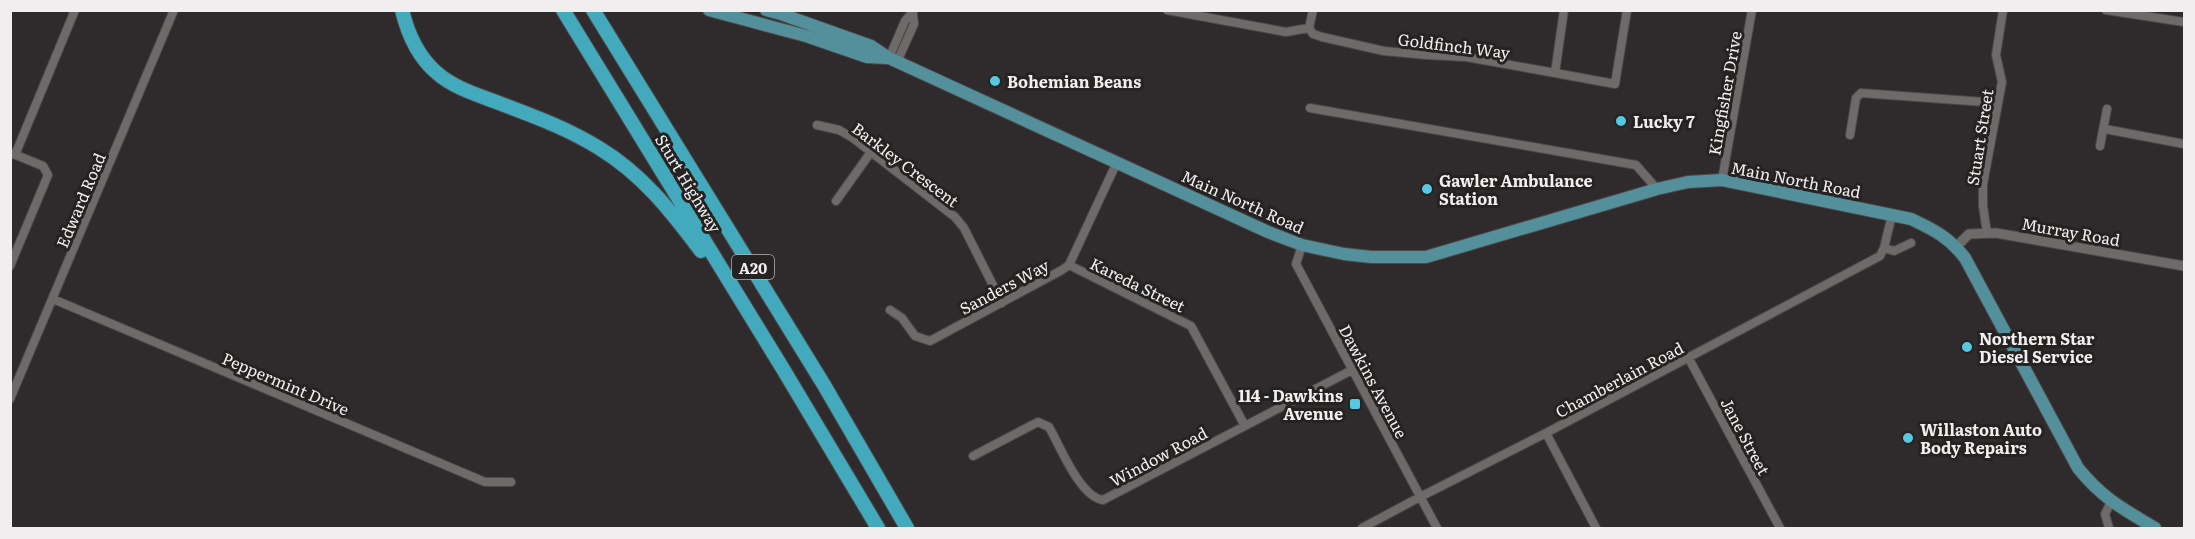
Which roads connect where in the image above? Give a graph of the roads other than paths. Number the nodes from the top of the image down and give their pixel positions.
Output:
1 (75, 10) edge
2 (174, 10) edge
3 (402, 10) edge
4 (563, 10) edge
5 (593, 10) edge
6 (709, 10) edge
7 (766, 10) edge
8 (1167, 10) edge
9 (1313, 10) edge
10 (1564, 10) edge
11 (1627, 10) edge
12 (1752, 10) edge
13 (2003, 10) edge
14 (2106, 10) edge
15 (2116, 11) edge
16 (914, 12) edge
17 (2184, 22) edge
18 (1309, 28) junction
19 (893, 60) junction
20 (1555, 73) junction
21 (1998, 103) junction
22 (1310, 108) dead end
23 (2107, 110) dead end
24 (817, 125) dead end
25 (2105, 129) junction
26 (1850, 135) dead end
27 (2184, 144) edge
28 (2100, 146) dead end
29 (871, 153) junction
30 (13, 154) edge
31 (1117, 162) junction
32 (1722, 180) junction
33 (1657, 189) junction
34 (836, 201) dead end
35 (1892, 215) junction
36 (1987, 233) junction
37 (1911, 243) dead end
38 (1302, 245) junction
39 (1956, 247) junction
40 (1884, 248) junction
41 (1069, 265) junction
42 (10, 266) edge
43 (2184, 266) edge
44 (53, 299) junction
45 (1002, 303) junction
46 (743, 305) junction
47 (890, 310) dead end
48 (1688, 357) junction
49 (1352, 370) junction
50 (10, 399) edge
51 (1245, 426) junction
52 (1546, 433) junction
53 (974, 456) dead end
54 (511, 482) dead end
55 (1420, 497) junction
56 (2111, 502) junction
57 (878, 528) edge
58 (906, 528) edge
59 (1362, 528) edge
60 (1437, 528) edge
61 (1596, 528) edge
62 (1780, 528) edge
63 (2109, 528) edge
64 (2155, 528) edge

1 - 30 street
2 - 44 street, Edward Road
3 - 46 highway
4 - 46 highway, Sturt Highway / A20
5 - 58 highway, Sturt Highway / A20
6 - 19 main road, Main North Road
7 - 19 main road, Main North Road
8 - 18 street
9 - 18 street
10 - 20 street
11 - 20 street, Goldfinch Way
12 - 32 street, Kingfisher Drive
13 - 21 street, Stuart Street
14 - 15 street
15 - 17 street
16 - 19 street
18 - 20 street, Goldfinch Way
19 - 31 main road, Main North Road
21 - 26 street
21 - 36 street, Stuart Street
22 - 33 street
23 - 25 street
24 - 29 street, Barkley Crescent
25 - 27 street
25 - 28 street
29 - 34 street
29 - 45 street, Barkley Crescent
30 - 42 street
31 - 38 main road, Main North Road
31 - 41 street, Sanders Way
32 - 33 main road, Main North Road
32 - 35 main road, Main North Road
33 - 38 main road, Main North Road
35 - 39 main road, Main North Road
35 - 40 street
36 - 39 street, Murray Road
36 - 43 street, Murray Road
37 - 40 street, Chamberlain Road
38 - 49 street, Dawkins Avenue
39 - 56 main road, Main North Road
40 - 48 street, Chamberlain Road
41 - 45 street, Sanders Way
41 - 51 street, Kareda Street
44 - 50 street, Edward Road
44 - 54 street, Peppermint Drive
45 - 47 street, Sanders Way
46 - 57 highway, Sturt Highway / A20
48 - 52 street, Chamberlain Road
48 - 62 street, Jane Street
49 - 51 street, Window Road
49 - 55 street, Dawkins Avenue
51 - 53 street, Window Road
52 - 55 street, Chamberlain Road
52 - 61 street
55 - 59 street, Chamberlain Road
55 - 60 street, Dawkins Avenue
56 - 63 street
56 - 64 main road, Main North Road

